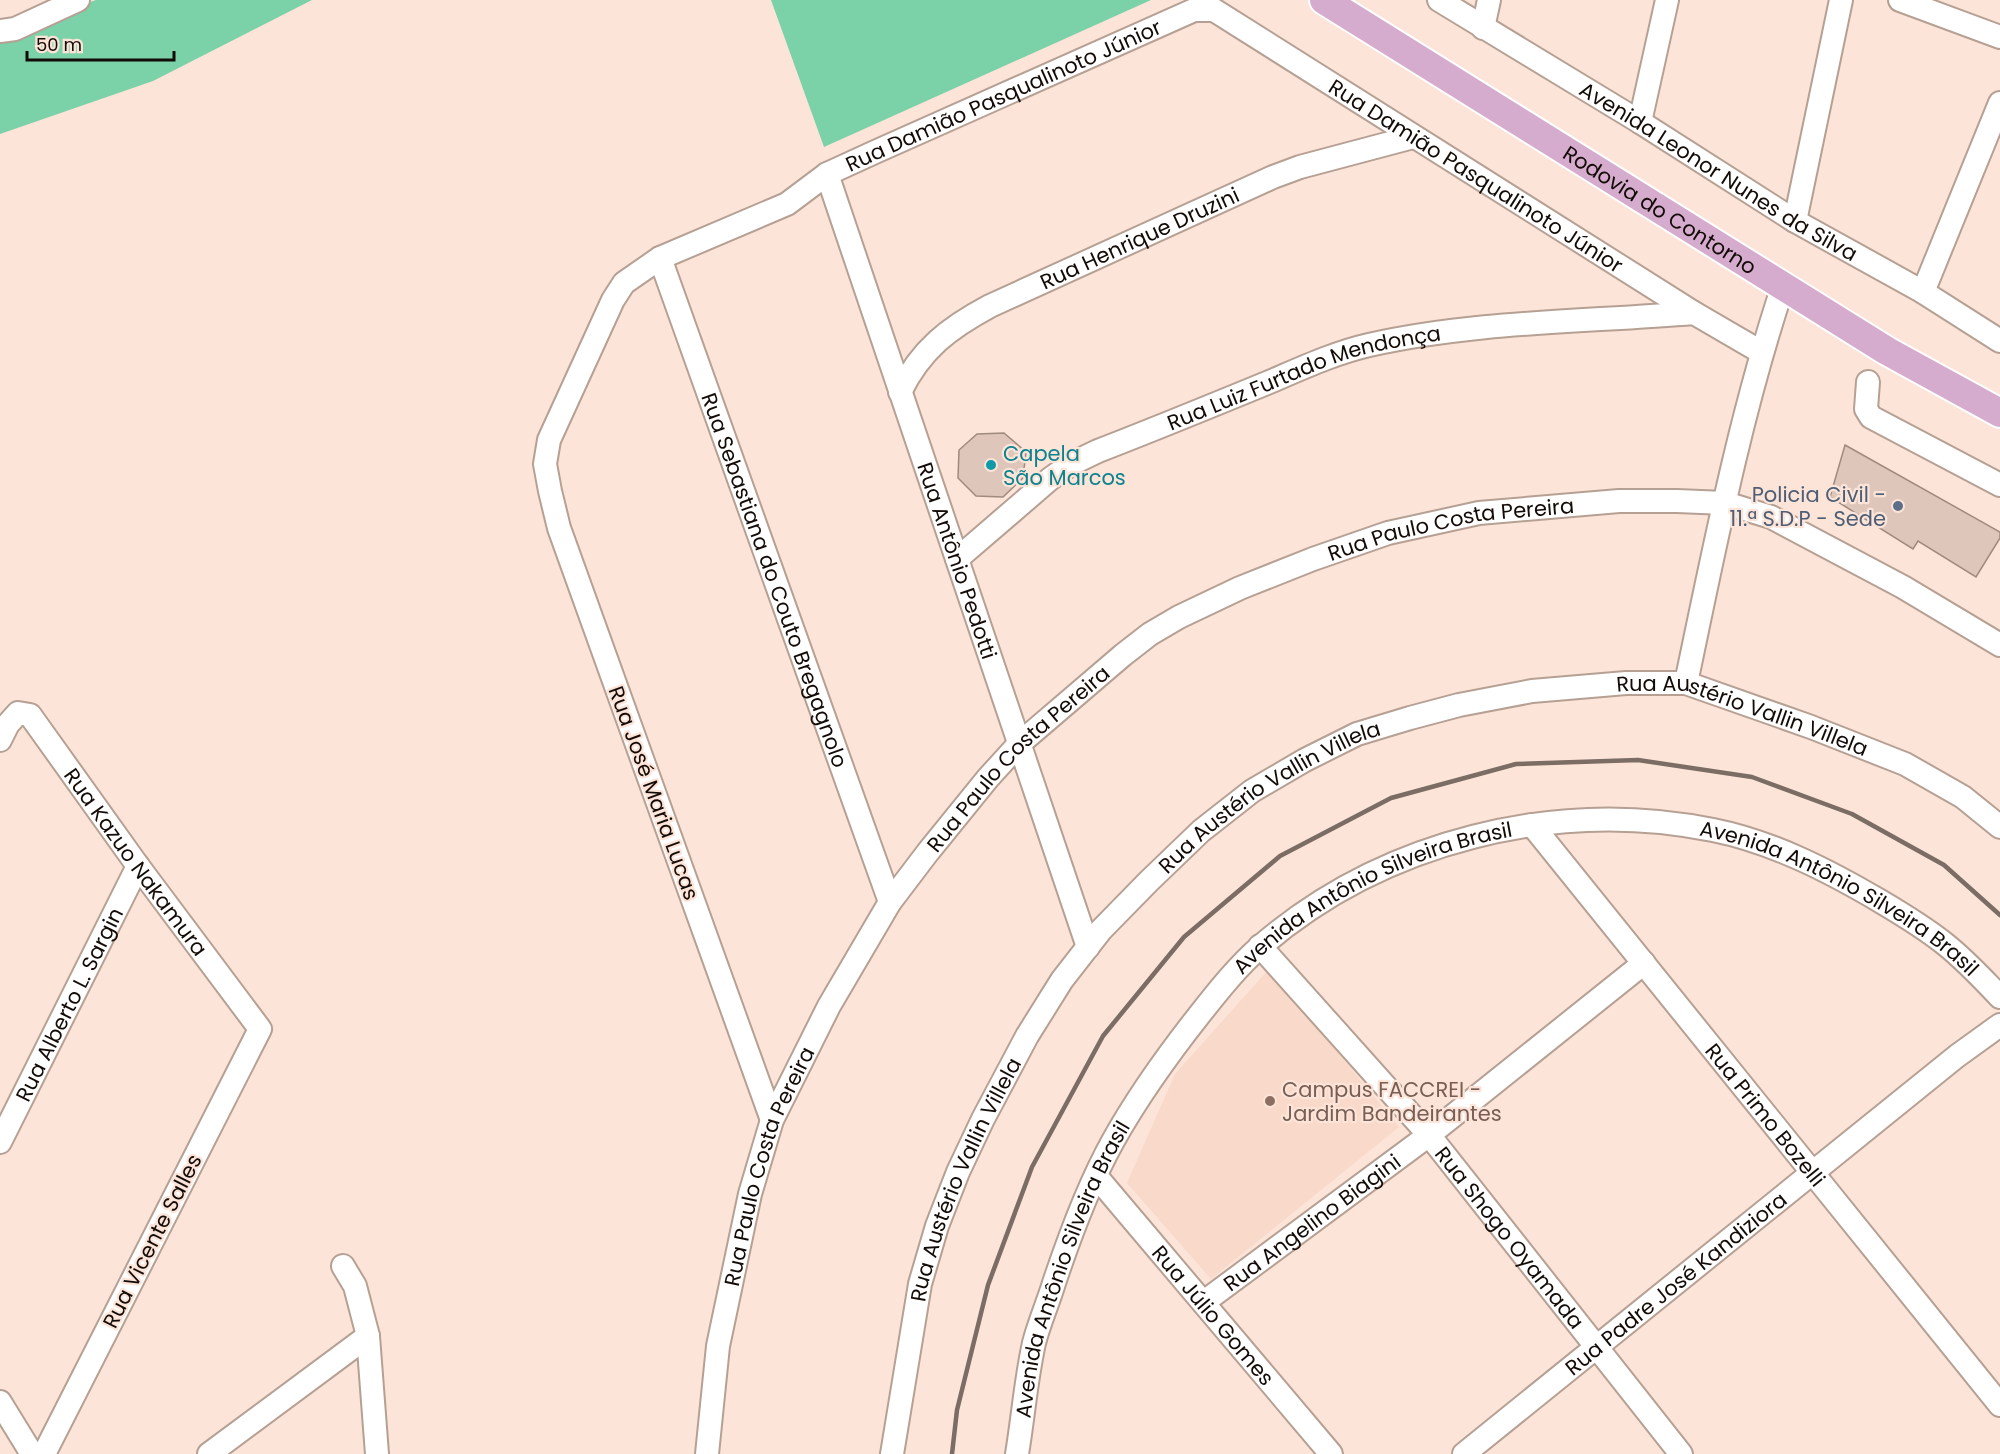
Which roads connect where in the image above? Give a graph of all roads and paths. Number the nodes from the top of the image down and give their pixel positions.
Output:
1 (78, 0) edge
2 (1324, 0) edge
3 (1439, 0) edge
4 (1489, 0) edge
5 (1667, 0) edge
6 (1841, 0) edge
7 (1900, 0) edge
8 (1483, 28) junction
9 (0, 31) edge
10 (2000, 37) edge
11 (2000, 103) edge
12 (1640, 123) junction
13 (1413, 137) junction
14 (827, 174) junction
15 (1795, 221) junction
16 (660, 258) junction
17 (1783, 286) junction
18 (1923, 292) junction
19 (1694, 313) junction
20 (2000, 341) edge
21 (1761, 352) junction
22 (1868, 382) dead end
23 (900, 392) junction
24 (2000, 413) edge
25 (545, 464) joint
26 (2000, 485) edge
27 (1725, 503) junction
28 (957, 559) junction
29 (2000, 645) edge
30 (1686, 683) junction
31 (4, 732) edge
32 (1019, 744) junction
33 (1532, 825) junction
34 (2000, 827) edge
35 (138, 866) junction
36 (890, 902) junction
37 (1088, 946) junction
38 (1260, 946) junction
39 (1644, 963) junction
40 (2000, 997) edge
41 (2000, 1024) edge
42 (260, 1029) joint
43 (772, 1120) junction
44 (1429, 1135) junction
45 (0, 1142) edge
46 (1811, 1173) junction
47 (1096, 1176) junction
48 (343, 1266) dead end
49 (1204, 1302) junction
50 (368, 1336) junction
51 (1597, 1346) junction
52 (0, 1402) edge
53 (2000, 1405) edge
54 (32, 1454) edge
55 (44, 1454) edge
56 (209, 1454) edge
57 (377, 1454) edge
58 (707, 1454) edge
59 (892, 1454) edge
60 (1017, 1454) edge
61 (1331, 1454) edge
62 (1464, 1454) edge
63 (1681, 1454) edge

1 - 9 street
2 - 17 main road, Rodovia do Contorno
3 - 8 street, Avenida Leonor Nunes da Silva
4 - 8 street
5 - 12 street
6 - 15 street
7 - 10 street
8 - 12 street, Avenida Leonor Nunes da Silva
11 - 18 street
12 - 15 street, Avenida Leonor Nunes da Silva
13 - 14 street, Rua Damião Pasqualinoto Júnior
13 - 19 street, Rua Damião Pasqualinoto Júnior
13 - 23 street, Rua Henrique Druzini
14 - 16 street, Rua Damião Pasqualinoto Júnior
14 - 23 street, Rua Antônio Pedotti
15 - 18 street, Avenida Leonor Nunes da Silva
16 - 25 street, Rua Damião Pasqualinoto Júnior
16 - 36 street, Rua Sebastiana do Couto Bregagnolo
17 - 21 street
17 - 24 main road, Rodovia do Contorno
18 - 20 street, Avenida Leonor Nunes da Silva
19 - 21 street, Rua Damião Pasqualinoto Júnior
19 - 28 street, Rua Luiz Furtado Mendonça
21 - 27 street
22 - 26 street
23 - 28 street, Rua Antônio Pedotti
25 - 43 street, Rua José Maria Lucas
27 - 29 street, Rua Paulo Costa Pereira
27 - 30 street
27 - 32 street, Rua Paulo Costa Pereira
28 - 32 street, Rua Antônio Pedotti
30 - 34 street, Rua Austério Vallin Villela
30 - 37 street, Rua Austério Vallin Villela
31 - 35 street, Rua Kazuo Nakamura
32 - 36 street, Rua Paulo Costa Pereira
32 - 37 street, Rua Antônio Pedotti
33 - 38 street, Avenida Antônio Silveira Brasil
33 - 39 street, Rua Primo Bozelli
33 - 40 street, Avenida Antônio Silveira Brasil
35 - 42 street, Rua Kazuo Nakamura
35 - 45 street, Rua Alberto L. Sargin
36 - 43 street, Rua Paulo Costa Pereira
37 - 59 street, Rua Austério Vallin Villela
38 - 44 street, Rua Shogo Oyamada
38 - 47 street, Avenida Antônio Silveira Brasil
39 - 44 street, Rua Angelino Biagini
39 - 46 street, Rua Primo Bozelli
41 - 46 street, Rua Padre José Kandiziora
42 - 55 street, Rua Vicente Salles
43 - 58 street, Rua Paulo Costa Pereira
44 - 49 street, Rua Angelino Biagini
44 - 51 street, Rua Shogo Oyamada
46 - 51 street, Rua Padre José Kandiziora
46 - 53 street, Rua Primo Bozelli
47 - 49 street, Rua Júlio Gomes
47 - 60 street, Avenida Antônio Silveira Brasil
48 - 50 street
49 - 61 street, Rua Júlio Gomes
50 - 56 street
50 - 57 street
51 - 62 street, Rua Padre José Kandiziora
51 - 63 street, Rua Shogo Oyamada
52 - 54 street

